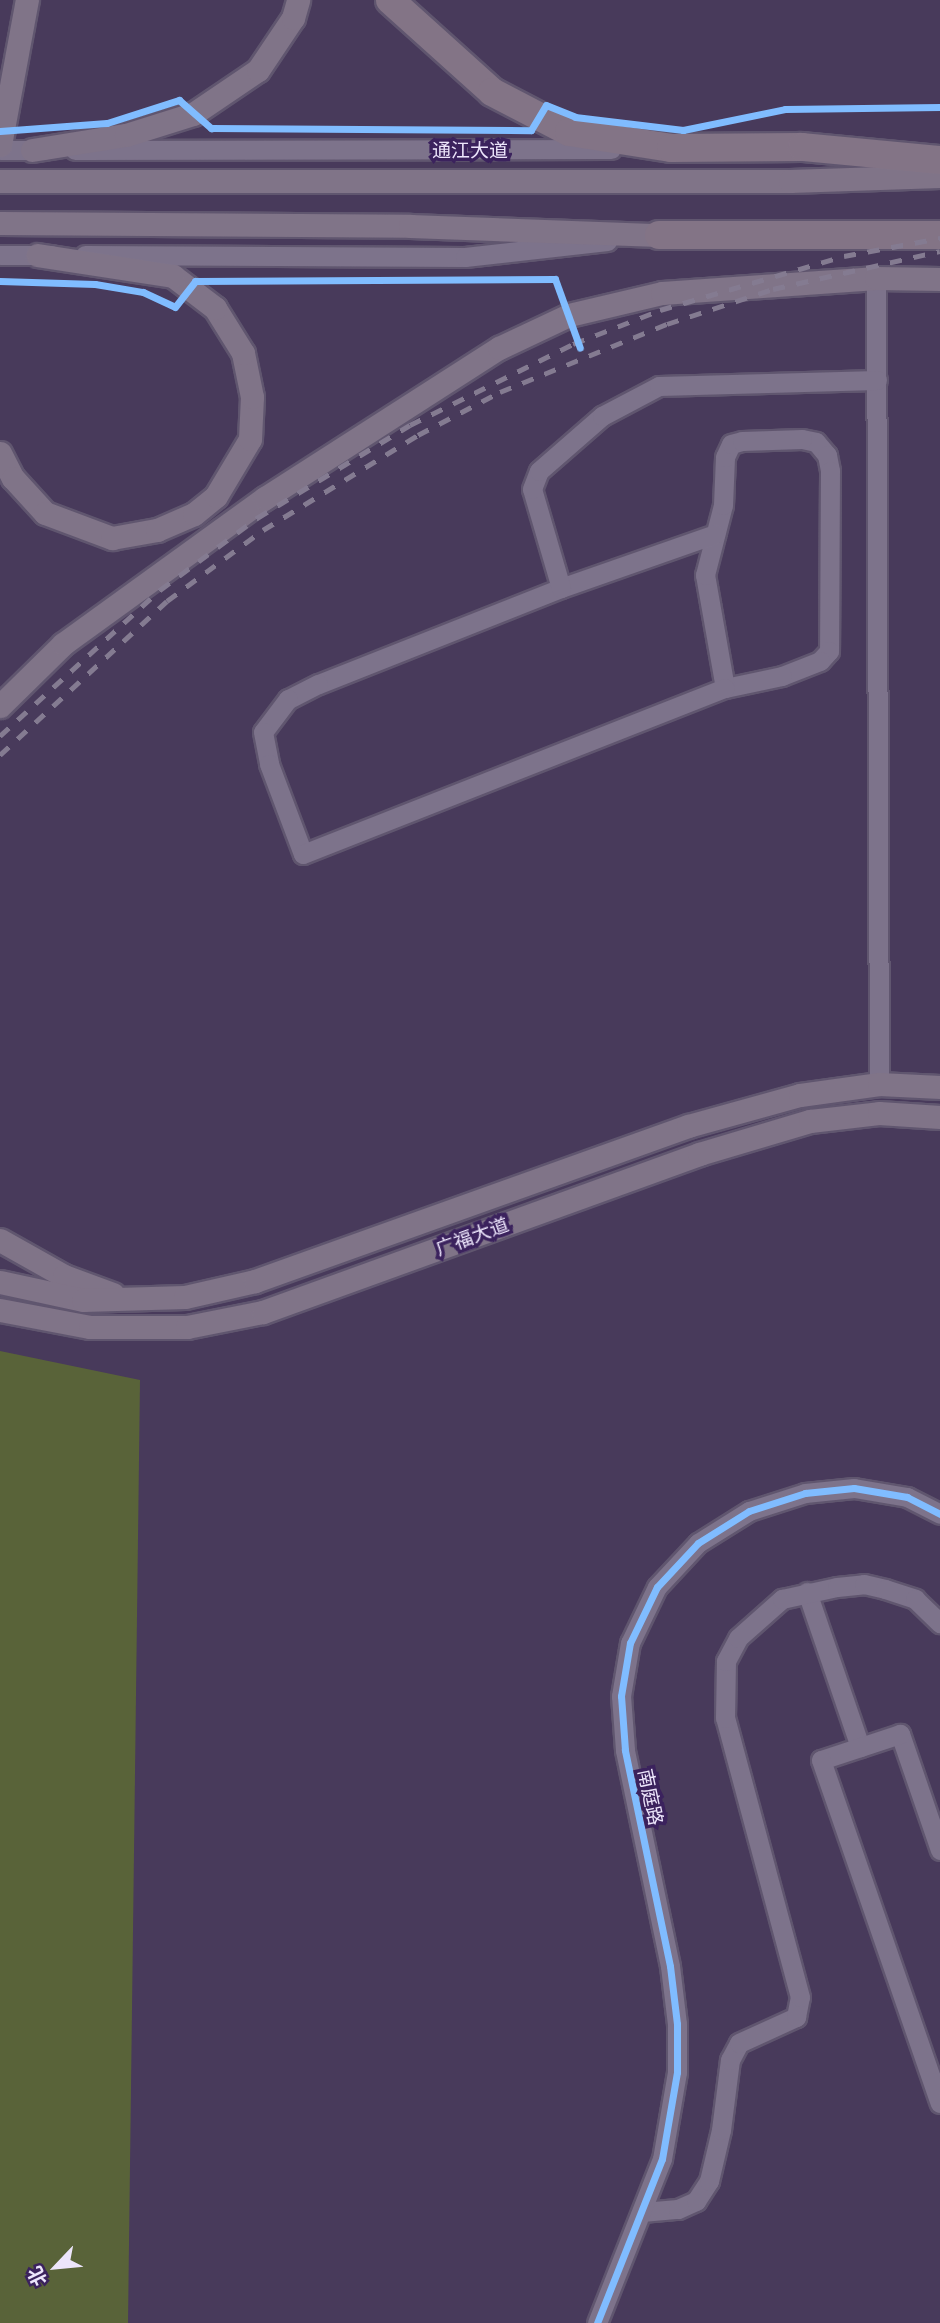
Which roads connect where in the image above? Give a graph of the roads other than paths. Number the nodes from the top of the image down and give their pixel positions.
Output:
1 (27, 0) edge
2 (38, 0) edge
3 (298, 0) edge
4 (390, 0) edge
5 (13, 79) junction
6 (0, 147) edge
7 (671, 148) junction
8 (32, 150) junction
9 (940, 160) edge
10 (940, 176) edge
11 (0, 181) edge
12 (0, 223) edge
13 (659, 235) junction
14 (940, 235) edge
15 (0, 255) edge
16 (38, 255) junction
17 (876, 278) junction
18 (940, 279) edge
19 (877, 380) junction
20 (0, 453) edge
21 (715, 534) junction
22 (561, 588) junction
23 (725, 688) junction
24 (0, 706) edge
25 (879, 1084) junction
26 (940, 1087) edge
27 (940, 1117) edge
28 (0, 1240) edge
29 (0, 1282) edge
30 (132, 1301) junction
31 (0, 1310) edge
32 (940, 1514) edge
33 (807, 1592) junction
34 (940, 1623) edge
35 (860, 1747) junction
36 (940, 1850) edge
37 (940, 2103) edge
38 (642, 2212) junction
39 (597, 2323) edge

1 - 5 main road
2 - 5 main road
3 - 8 main road
4 - 7 highway
5 - 6 main road
6 - 8 street, 通江大道
7 - 8 street, 通江大道
7 - 9 highway, 通江大道
10 - 11 main road, 通江大道
12 - 13 main road
13 - 14 highway
13 - 16 street
15 - 16 street
16 - 20 main road
17 - 18 main road
17 - 19 street
17 - 24 main road
19 - 22 street
19 - 25 street
21 - 22 street
21 - 23 street
21 - 23 street
22 - 23 street
25 - 26 main road, 广福大道
25 - 30 main road, 广福大道
27 - 31 main road, 广福大道
28 - 30 main road
29 - 30 main road, 广福大道
32 - 38 street, 南庭路
33 - 34 street
33 - 35 street
33 - 38 street
35 - 36 street
35 - 37 street
38 - 39 street, 南庭路

